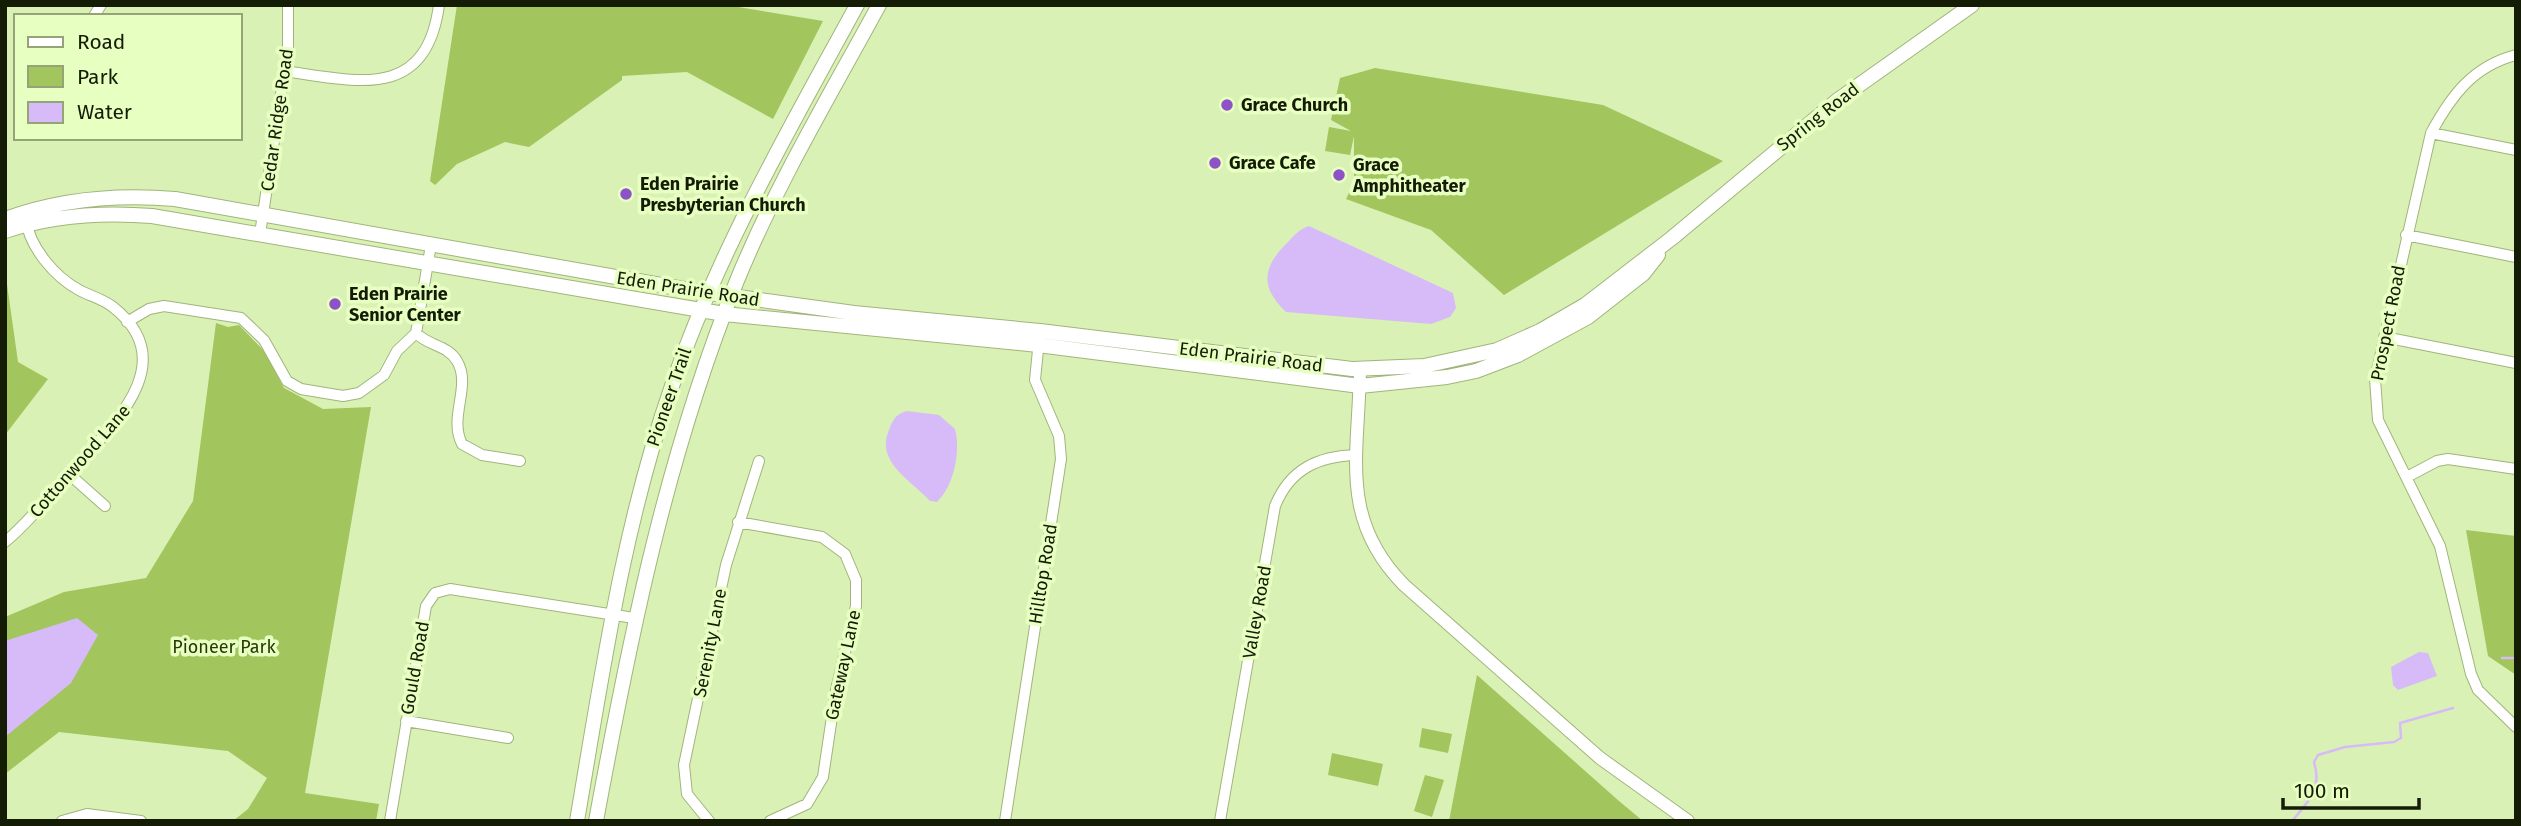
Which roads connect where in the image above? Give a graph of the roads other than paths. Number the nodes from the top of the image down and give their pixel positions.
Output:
1 (288, 5) edge
2 (439, 5) edge
3 (857, 5) edge
4 (878, 5) edge
5 (1966, 6) edge
6 (2516, 55) edge
7 (284, 71) junction
8 (2431, 133) junction
9 (2516, 150) edge
10 (264, 214) junction
11 (26, 218) junction
12 (5, 219) edge
13 (5, 230) edge
14 (260, 234) junction
15 (2406, 234) junction
16 (1672, 238) junction
17 (431, 245) junction
18 (2516, 257) edge
19 (428, 264) junction
20 (707, 293) junction
21 (731, 296) junction
22 (701, 310) junction
23 (724, 314) junction
24 (127, 322) junction
25 (416, 333) junction
26 (2384, 337) junction
27 (1039, 338) junction
28 (2516, 363) edge
29 (1360, 369) junction
30 (1360, 386) junction
31 (1357, 455) junction
32 (520, 461) dead end
33 (759, 461) dead end
34 (2516, 469) edge
35 (69, 474) junction
36 (2407, 477) junction
37 (105, 506) dead end
38 (738, 522) junction
39 (5, 542) edge
40 (614, 614) junction
41 (635, 618) junction
42 (406, 721) junction
43 (2516, 727) edge
44 (508, 738) dead end
45 (62, 821) edge
46 (141, 821) edge
47 (390, 821) edge
48 (577, 821) edge
49 (596, 821) edge
50 (709, 821) edge
51 (770, 821) edge
52 (1005, 821) edge
53 (1220, 821) edge
54 (1688, 821) edge

1 - 7 street, Cedar Ridge Road
2 - 7 street
3 - 20 main road, Pioneer Trail
4 - 21 main road, Pioneer Trail
5 - 16 main road, Spring Road
6 - 8 street, Prospect Road
7 - 10 street, Cedar Ridge Road
8 - 9 street
8 - 15 street, Prospect Road
10 - 11 main road, Eden Prairie Road
10 - 14 street, Cedar Ridge Road
10 - 17 main road, Eden Prairie Road
11 - 12 main road, Eden Prairie Road
11 - 13 main road, Eden Prairie Road
11 - 14 main road, Eden Prairie Road
11 - 24 street, Cottonwood Lane
14 - 19 main road, Eden Prairie Road
15 - 18 street
15 - 26 street, Prospect Road
16 - 29 main road, Spring Road
16 - 30 main road, Spring Road
17 - 19 street
17 - 20 main road, Eden Prairie Road
19 - 22 main road, Eden Prairie Road
19 - 25 street
20 - 21 main road, Eden Prairie Road
20 - 22 main road, Pioneer Trail
21 - 23 main road, Pioneer Trail
21 - 27 main road, Eden Prairie Road
22 - 23 main road, Eden Prairie Road
22 - 40 main road, Pioneer Trail
23 - 27 main road, Eden Prairie Road
23 - 41 main road, Pioneer Trail
24 - 25 street
24 - 35 street, Cottonwood Lane
25 - 32 street
26 - 28 street
26 - 36 street, Prospect Road
27 - 29 main road, Eden Prairie Road
27 - 30 main road, Eden Prairie Road
27 - 52 street, Hilltop Road
29 - 30 street
30 - 31 street
31 - 53 street, Valley Road
31 - 54 street
33 - 38 street, Serenity Lane
34 - 36 street
35 - 37 street
35 - 39 street, Cottonwood Lane
36 - 43 street, Prospect Road
38 - 50 street, Serenity Lane
38 - 51 street, Gateway Lane
40 - 41 street, Gould Road
40 - 42 street, Gould Road
40 - 48 main road, Pioneer Trail
41 - 49 main road, Pioneer Trail
42 - 44 street
42 - 47 street, Gould Road
45 - 46 street

